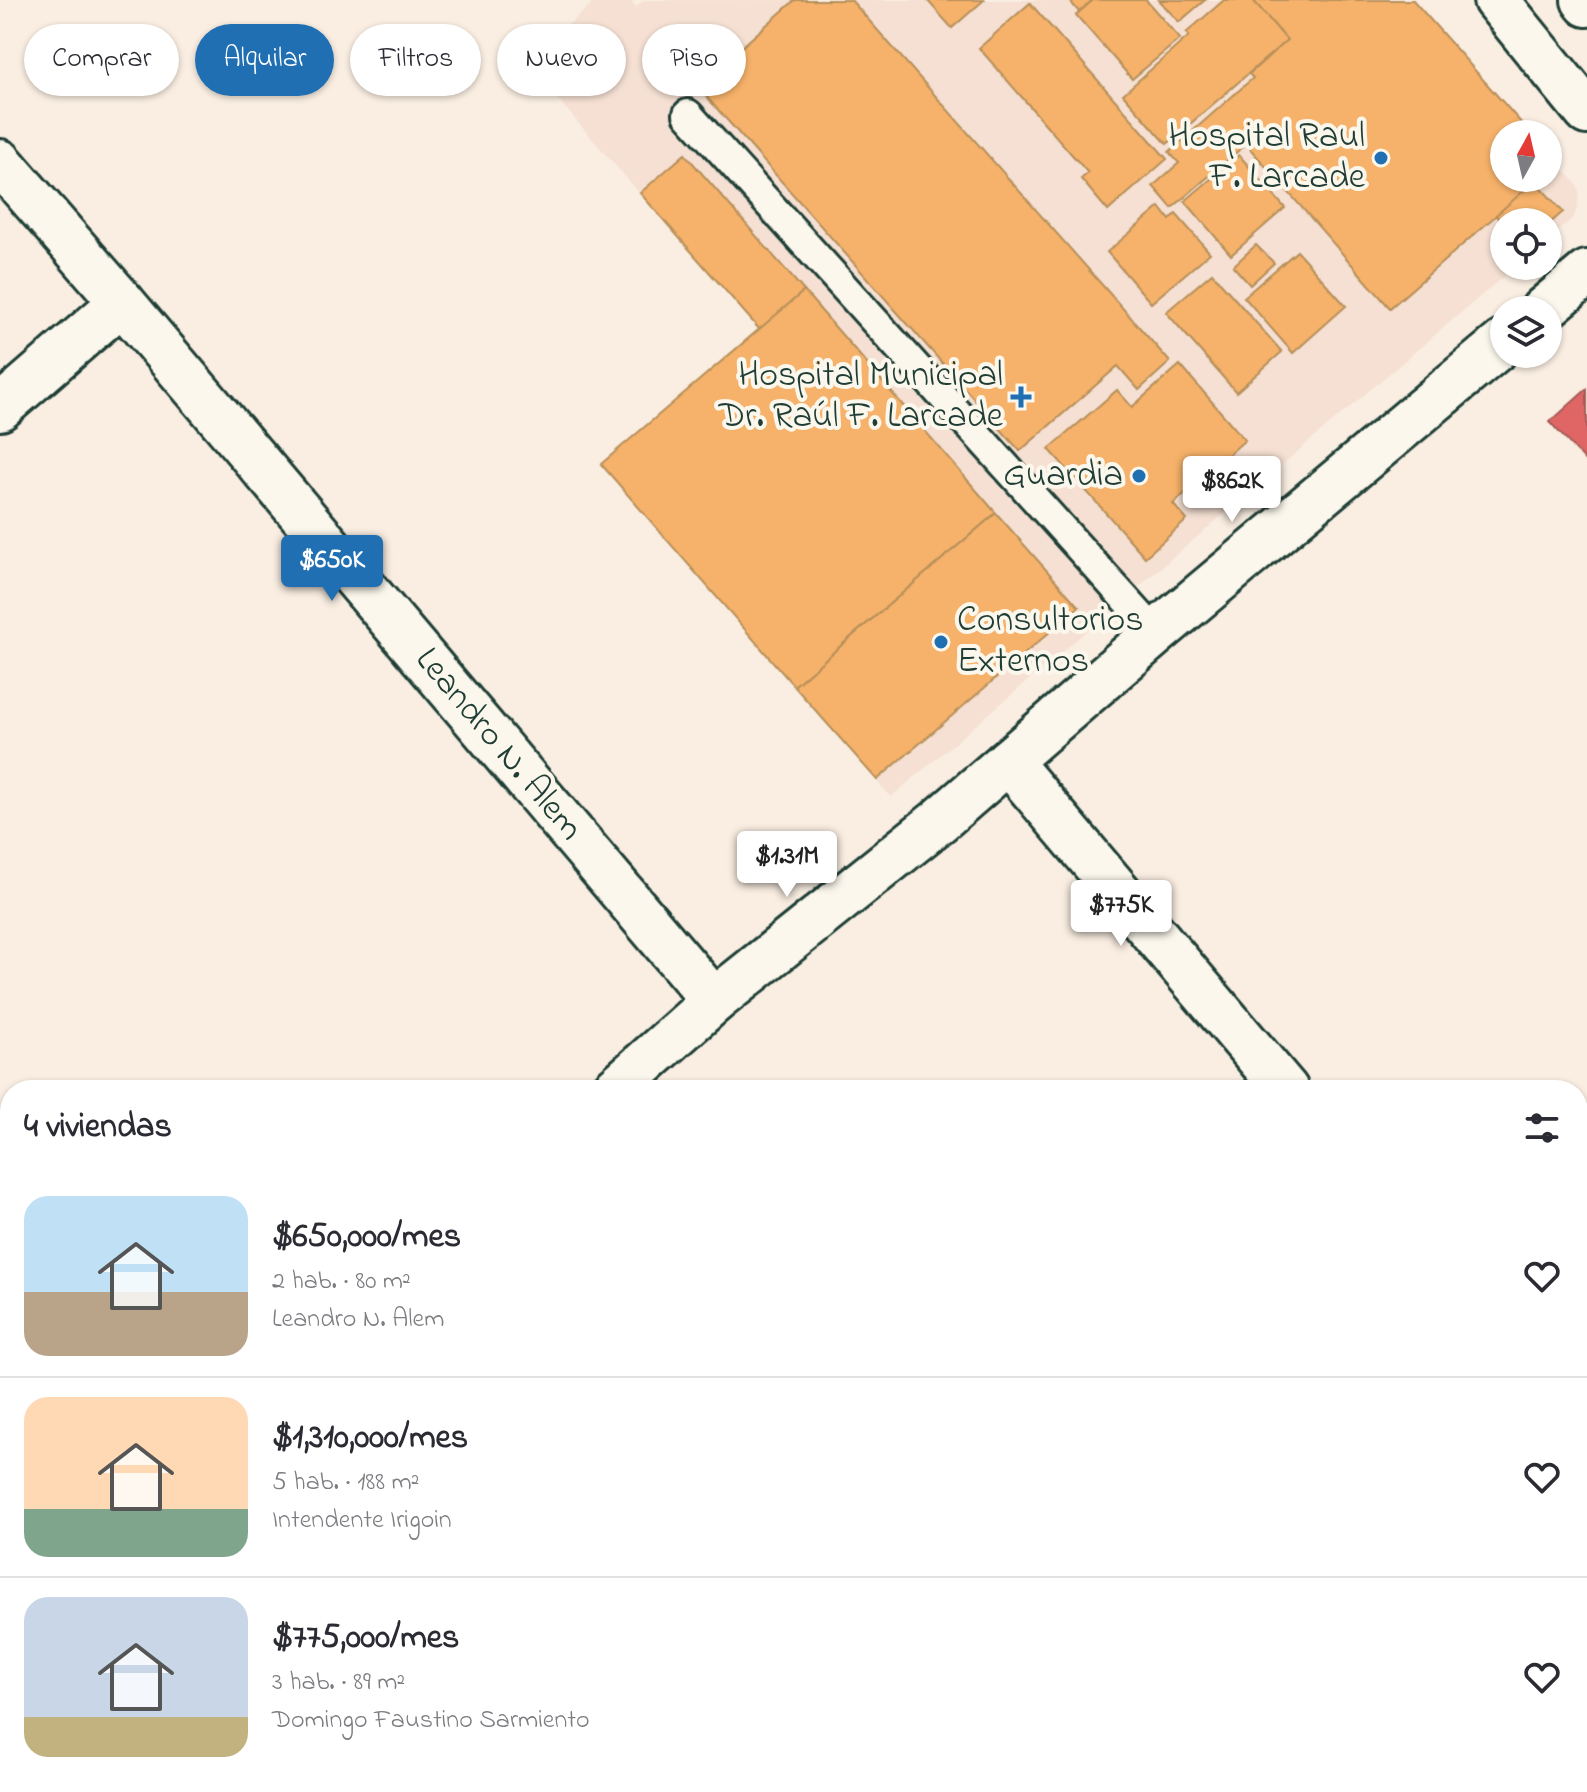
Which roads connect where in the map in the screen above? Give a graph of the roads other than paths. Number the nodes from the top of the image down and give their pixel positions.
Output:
1 (1496, 0) edge
2 (1587, 112) edge
3 (688, 114) dead end
4 (0, 162) edge
5 (1587, 273) edge
6 (1560, 296) edge
7 (122, 302) junction
8 (1490, 354) edge
9 (0, 408) edge
10 (1156, 633) junction
11 (1008, 761) junction
12 (714, 1001) junction
13 (625, 1080) edge
14 (1278, 1080) edge

1 - 2 street
3 - 10 lane
4 - 7 street, Leandro N. Alem
5 - 6 street
7 - 9 street
7 - 12 street, Leandro N. Alem
8 - 10 street
10 - 11 street
11 - 12 street
11 - 14 street
12 - 13 street

